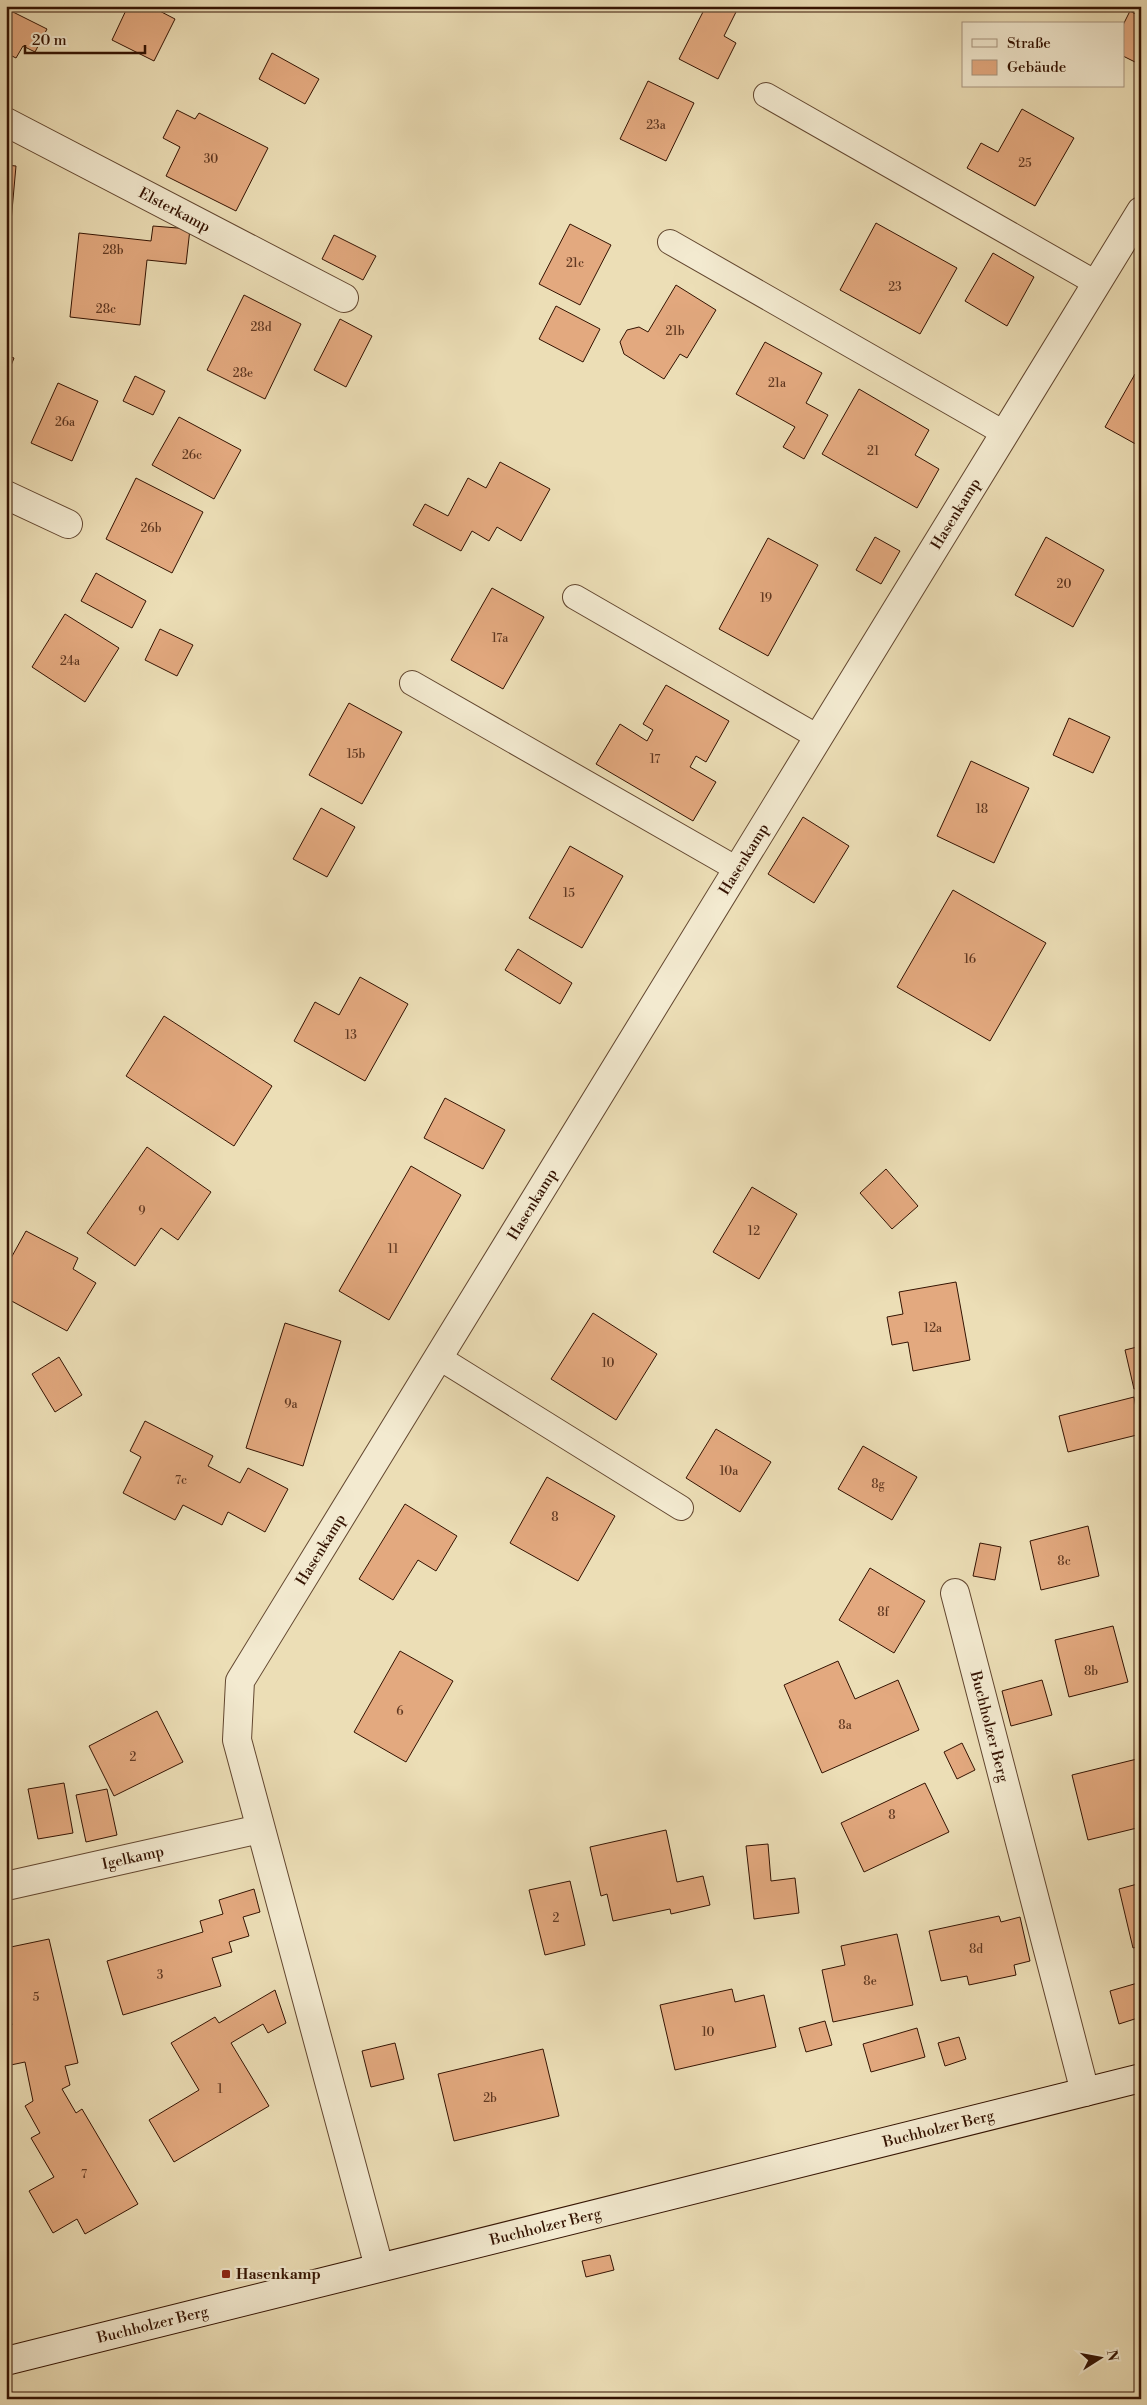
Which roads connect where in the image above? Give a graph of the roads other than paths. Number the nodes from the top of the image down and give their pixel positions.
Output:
1 (766, 95) dead end
2 (6, 122) edge
3 (1141, 210) edge
4 (670, 242) dead end
5 (1096, 283) junction
6 (344, 298) dead end
7 (1004, 433) junction
8 (6, 495) edge
9 (68, 524) dead end
10 (575, 597) dead end
11 (412, 683) dead end
12 (818, 737) junction
13 (736, 869) junction
14 (438, 1357) junction
15 (681, 1508) dead end
16 (955, 1593) dead end
17 (260, 1829) junction
18 (6, 1886) edge
19 (1141, 2078) edge
20 (1085, 2092) junction
21 (379, 2268) junction
22 (6, 2361) edge

1 - 5 lane
2 - 6 street, Elsterkamp
3 - 5 street, Hasenkamp
4 - 7 lane
5 - 7 street, Hasenkamp
7 - 12 street, Hasenkamp
8 - 9 street
10 - 12 lane
11 - 13 lane
12 - 13 street, Hasenkamp
13 - 14 street, Hasenkamp
14 - 15 lane
14 - 17 street, Hasenkamp
16 - 20 street, Buchholzer Berg
17 - 18 street, Igelkamp
17 - 21 street, Hasenkamp
19 - 20 street, Buchholzer Berg
20 - 21 street, Buchholzer Berg
21 - 22 street, Buchholzer Berg

